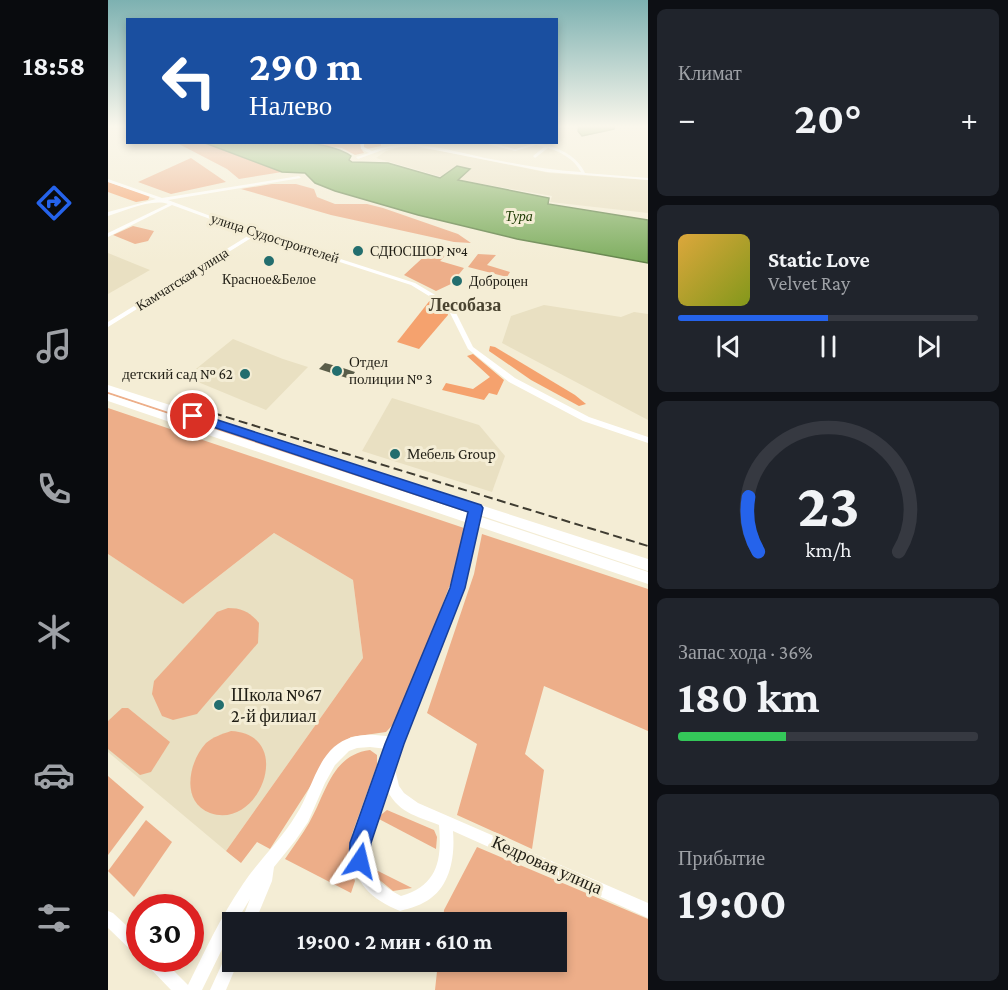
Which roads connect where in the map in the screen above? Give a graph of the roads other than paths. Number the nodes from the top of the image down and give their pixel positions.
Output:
1 (556, 171) edge
2 (582, 171) edge
3 (584, 175) junction
4 (300, 177) dead end
5 (648, 179) edge
6 (108, 180) edge
7 (164, 200) junction
8 (173, 203) junction
9 (108, 214) edge
10 (256, 233) junction
11 (108, 235) edge
12 (108, 325) edge
13 (108, 388) edge
14 (108, 397) edge
15 (648, 440) edge
16 (475, 514) junction
17 (648, 565) edge
18 (648, 578) edge
19 (394, 744) junction
20 (388, 766) junction
21 (445, 821) junction
22 (267, 867) junction
23 (648, 910) edge
24 (252, 912) edge
25 (108, 918) edge
26 (126, 935) edge
27 (164, 972) edge
28 (226, 972) edge
29 (182, 990) edge
30 (194, 990) edge
31 (218, 990) edge

1 - 3 street
2 - 3 street
3 - 5 street
4 - 7 street
6 - 7 street, улица Судостроителей
7 - 8 street, улица Судостроителей
7 - 9 street
8 - 10 street, улица Судостроителей
8 - 11 street
10 - 12 street, Камчатская улица
10 - 15 street, улица Судостроителей
13 - 16 main road
14 - 16 main road
16 - 17 main road
16 - 18 main road
16 - 19 street
19 - 20 street
19 - 22 street
20 - 21 street, Кедровая улица
20 - 21 street
21 - 23 street, Кедровая улица
22 - 24 street
22 - 30 street
25 - 26 street
27 - 29 street
28 - 31 street

